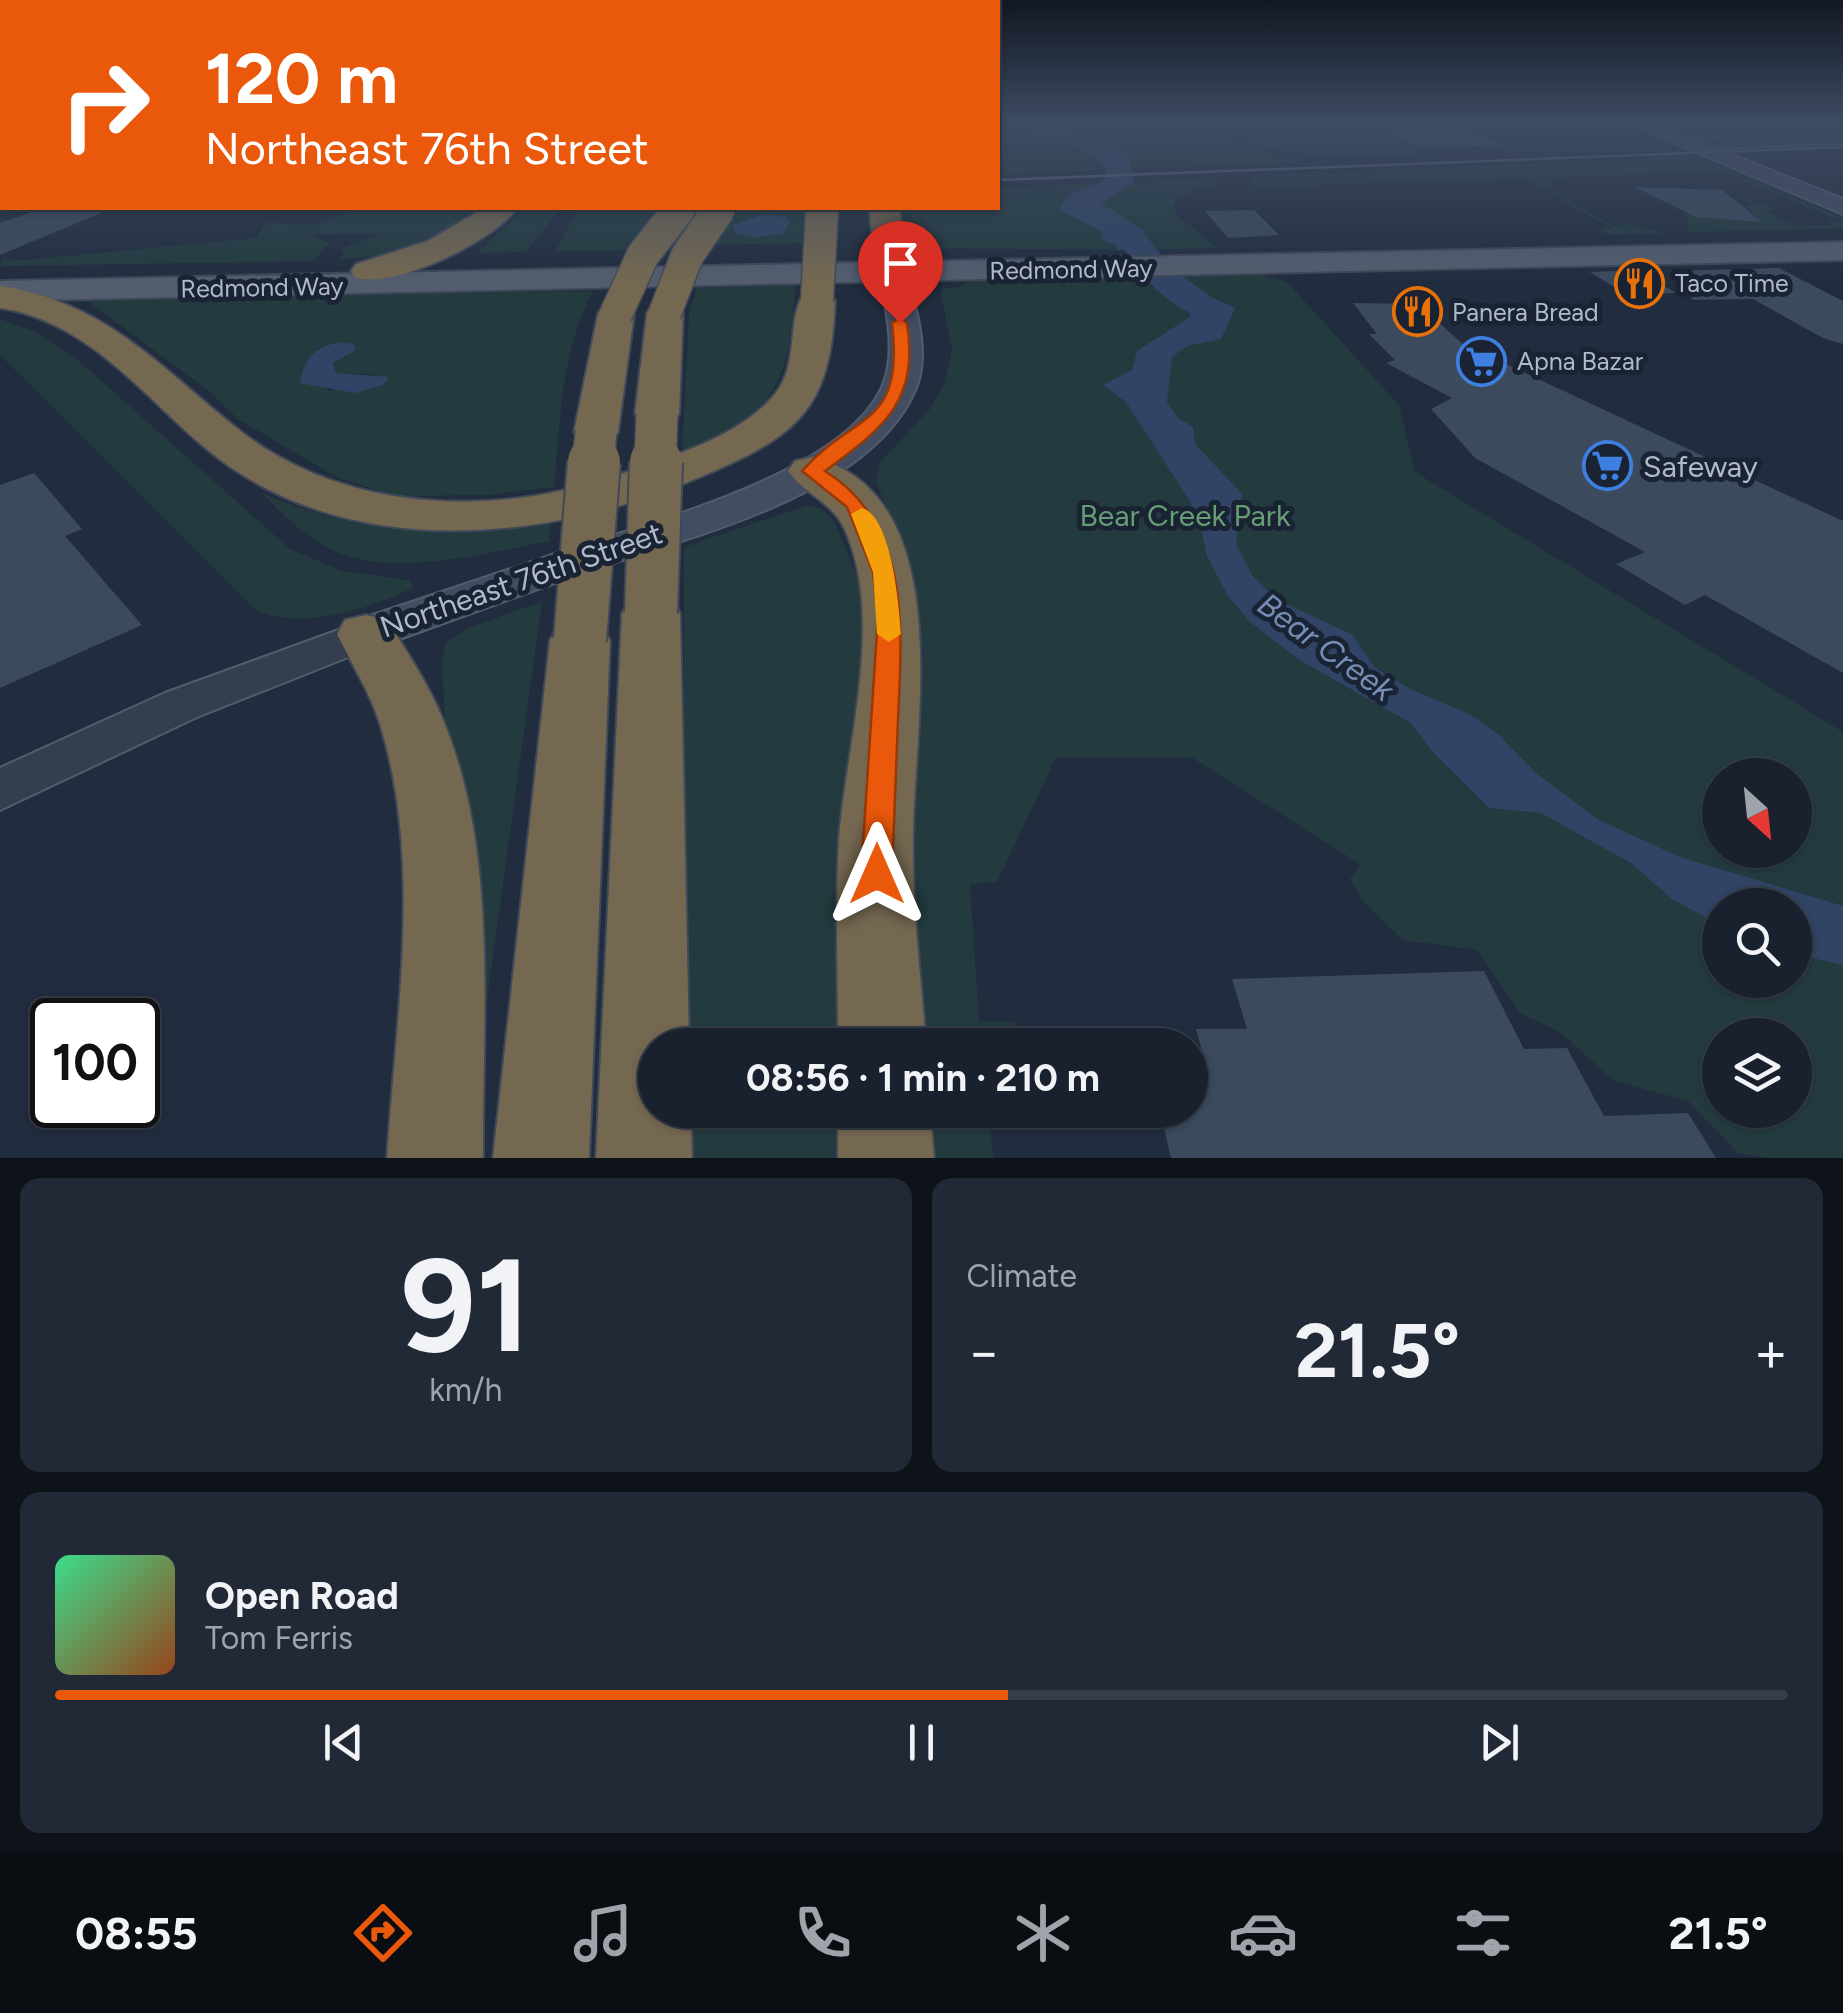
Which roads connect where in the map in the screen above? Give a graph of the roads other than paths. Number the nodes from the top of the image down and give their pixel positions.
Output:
1 (1767, 176) edge
2 (1843, 207) edge
3 (678, 210) edge
4 (718, 210) edge
5 (822, 210) edge
6 (884, 210) edge
7 (491, 218) edge
8 (1843, 238) edge
9 (1843, 251) edge
10 (1176, 260) junction
11 (892, 266) junction
12 (368, 271) junction
13 (443, 276) junction
14 (0, 278) edge
15 (0, 294) edge
16 (812, 471) junction
17 (366, 634) junction
18 (0, 790) edge
19 (882, 1028) edge
20 (885, 1128) edge
21 (435, 1158) edge
22 (541, 1158) edge
23 (644, 1158) edge
24 (886, 1158) edge

1 - 2 main road
3 - 22 highway, bridge
4 - 23 highway, bridge
5 - 15 highway, bridge
6 - 11 highway
7 - 12 highway
7 - 13 highway
8 - 10 main road, Redmond Way
9 - 10 main road, Redmond Way
10 - 11 main road, Redmond Way
11 - 13 main road, Redmond Way
11 - 16 main road, Northeast 76th Street
12 - 13 main road, Redmond Way
12 - 14 main road, Redmond Way
13 - 15 main road, Redmond Way
16 - 17 main road, Northeast 76th Street
16 - 19 highway
17 - 18 street, Northeast 76th Street
17 - 21 highway
20 - 24 highway

